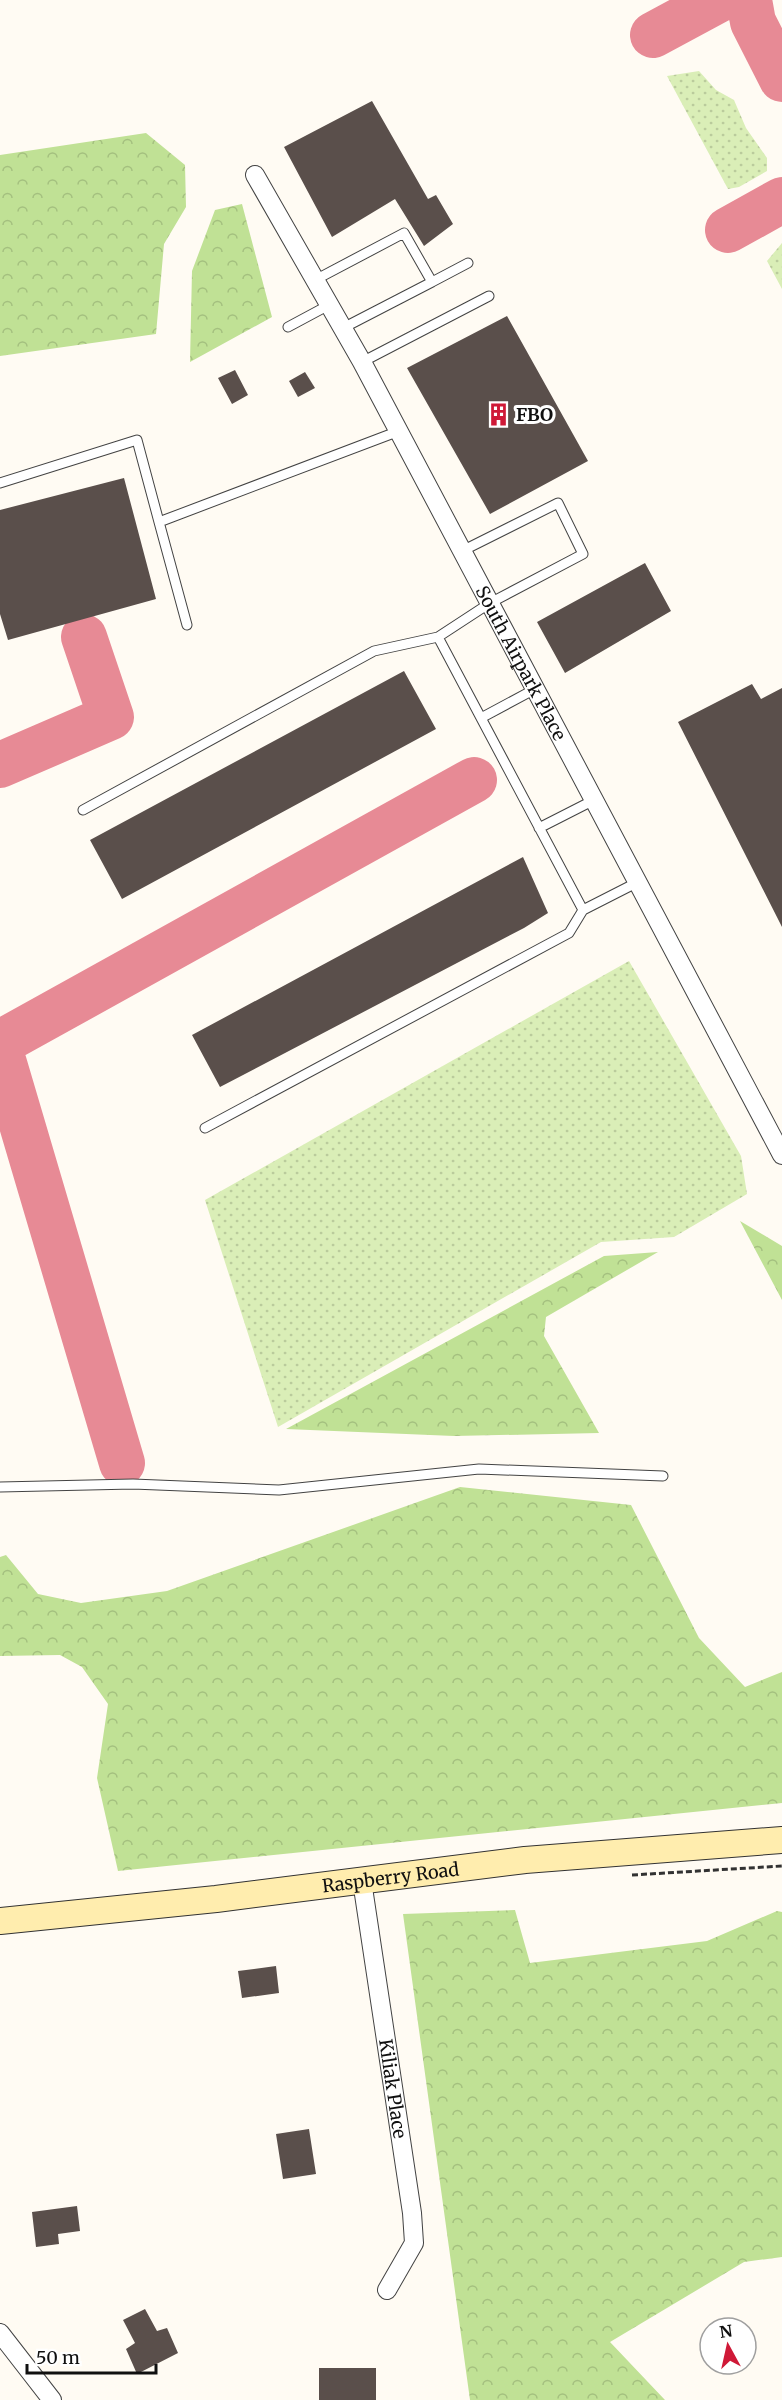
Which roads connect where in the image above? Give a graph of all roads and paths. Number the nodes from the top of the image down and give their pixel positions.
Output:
1 (255, 175) dead end
2 (468, 263) dead end
3 (315, 280) junction
4 (432, 282) junction
5 (489, 296) dead end
6 (329, 305) junction
7 (288, 327) dead end
8 (343, 328) junction
9 (362, 362) junction
10 (399, 431) junction
11 (0, 483) edge
12 (159, 522) junction
13 (462, 551) junction
14 (490, 603) junction
15 (187, 625) dead end
16 (438, 637) junction
17 (536, 689) junction
18 (481, 718) junction
19 (594, 800) junction
20 (83, 810) dead end
21 (539, 828) junction
22 (638, 882) junction
23 (583, 910) junction
24 (205, 1128) dead end
25 (782, 1155) edge
26 (663, 1476) dead end
27 (0, 1487) edge
28 (782, 1840) edge
29 (782, 1866) edge
30 (629, 1875) dead end
31 (362, 1881) junction
32 (0, 1921) edge
33 (387, 2290) dead end
34 (0, 2333) edge
35 (52, 2400) edge

1 - 3 street, South Airpark Place
2 - 4 lane
3 - 4 lane
3 - 6 street, South Airpark Place
4 - 8 lane
5 - 9 lane
6 - 7 lane
6 - 8 street, South Airpark Place
8 - 9 street, South Airpark Place
9 - 10 street, South Airpark Place
10 - 12 lane
10 - 13 street, South Airpark Place
11 - 12 lane
12 - 15 lane
13 - 14 street, South Airpark Place
13 - 14 lane
14 - 16 lane
14 - 17 street, South Airpark Place
16 - 18 lane
16 - 20 lane
17 - 18 lane
17 - 19 street, South Airpark Place
18 - 21 lane
19 - 21 lane
19 - 22 street, South Airpark Place
21 - 23 lane
22 - 23 lane
22 - 25 street, South Airpark Place
23 - 24 lane
26 - 27 lane
28 - 31 street, Raspberry Road
29 - 30 path
31 - 32 street, Raspberry Road
31 - 33 street, Kiliak Place
34 - 35 street

